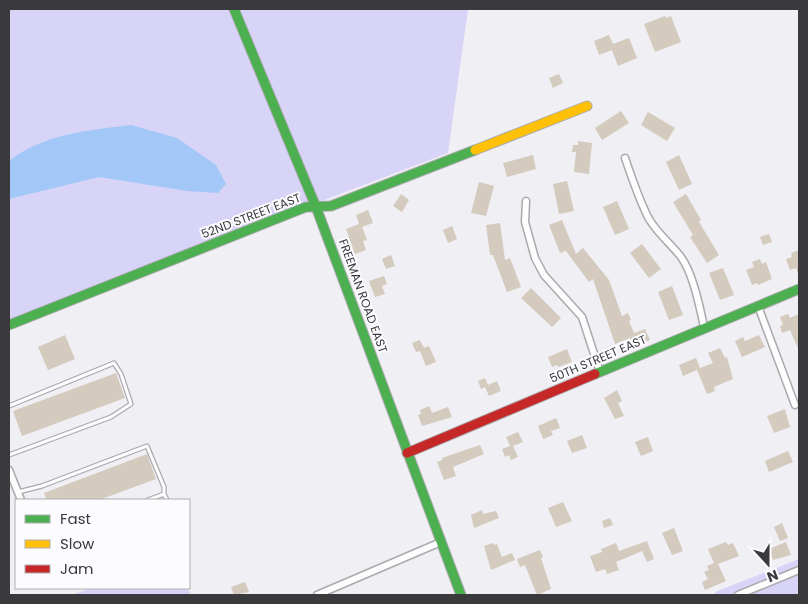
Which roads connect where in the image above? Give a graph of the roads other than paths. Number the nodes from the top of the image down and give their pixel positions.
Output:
1 (234, 9) edge
2 (587, 106) dead end
3 (625, 158) dead end
4 (526, 201) dead end
5 (316, 207) junction
6 (799, 289) edge
7 (758, 306) junction
8 (9, 325) edge
9 (704, 327) junction
10 (600, 372) junction
11 (795, 405) dead end
12 (9, 406) edge
13 (407, 453) junction
14 (9, 455) edge
15 (9, 470) edge
16 (17, 492) junction
17 (164, 494) junction
18 (20, 499) edge
19 (151, 499) edge
20 (166, 499) edge
21 (440, 542) junction
22 (799, 570) edge
23 (317, 595) edge
24 (461, 595) edge
25 (738, 595) edge

1 - 5 street, FREEMAN ROAD EAST
2 - 5 street, 52ND STREET EAST
3 - 9 street
4 - 10 street
5 - 8 street, 52ND STREET EAST
5 - 13 street, FREEMAN ROAD EAST
6 - 7 street, 50TH STREET EAST
7 - 9 street, 50TH STREET EAST
7 - 11 street
9 - 10 street, 50TH STREET EAST
10 - 13 street, 50TH STREET EAST
12 - 14 lane
13 - 21 street, FREEMAN ROAD EAST
15 - 16 street
16 - 17 lane
16 - 18 street
17 - 19 lane
17 - 20 lane
21 - 23 street
21 - 24 street, FREEMAN ROAD EAST
22 - 25 street

